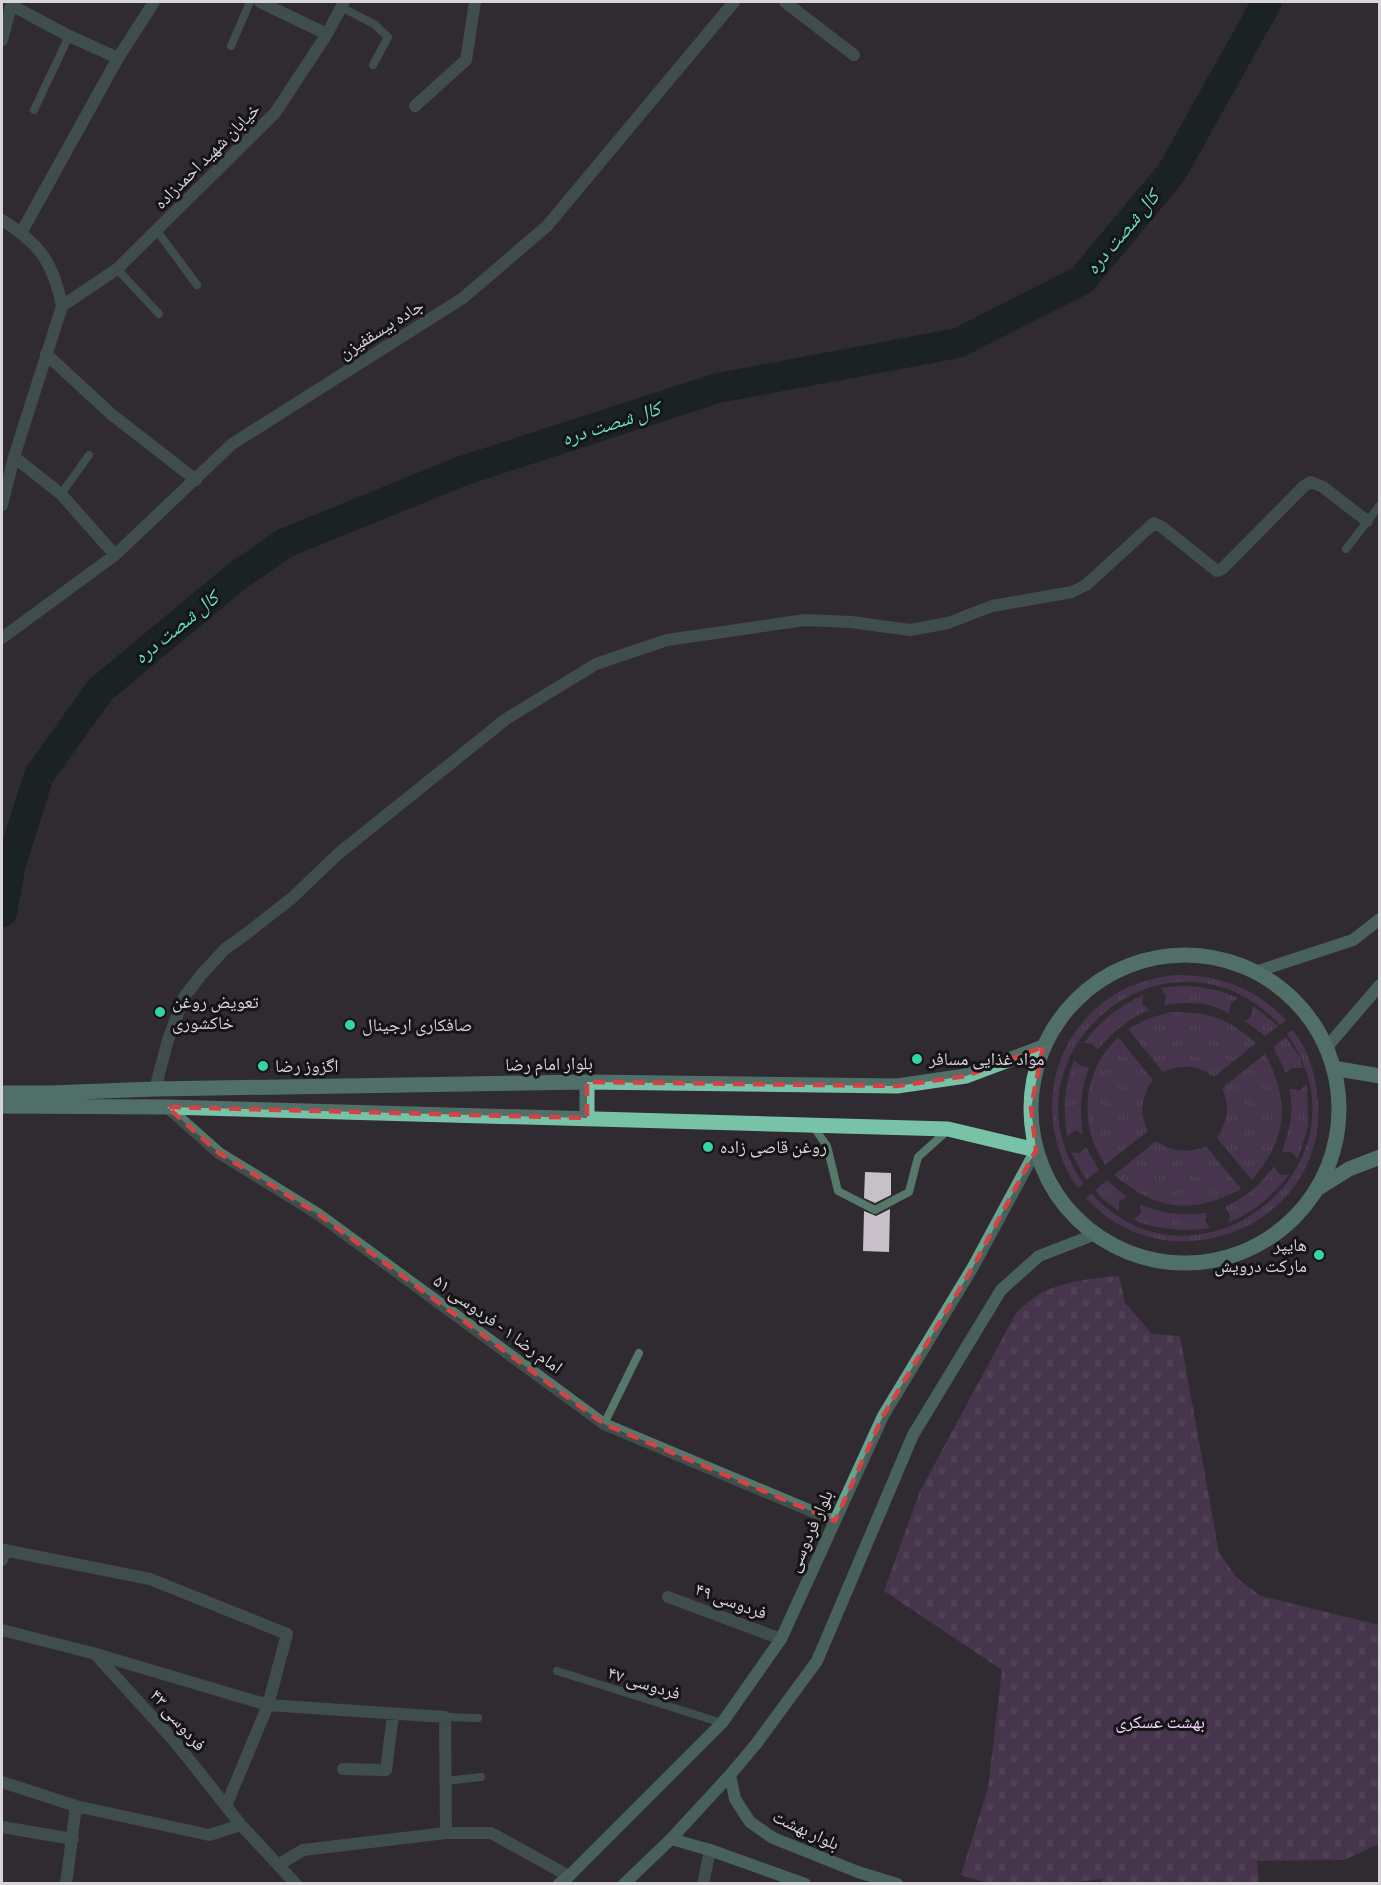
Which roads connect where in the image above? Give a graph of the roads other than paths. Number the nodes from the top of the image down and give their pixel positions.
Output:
1 (154, 2) edge
2 (250, 2) edge
3 (260, 2) edge
4 (475, 2) edge
5 (734, 2) edge
6 (785, 2) edge
7 (11, 3) edge
8 (343, 4) edge
9 (327, 34) junction
10 (69, 36) junction
11 (2, 40) edge
12 (231, 46) dead end
13 (854, 55) dead end
14 (118, 58) junction
15 (373, 65) dead end
16 (415, 106) dead end
17 (34, 110) dead end
18 (2, 220) edge
19 (157, 231) junction
20 (21, 232) junction
21 (117, 269) junction
22 (197, 285) dead end
23 (62, 306) junction
24 (159, 314) dead end
25 (46, 354) junction
26 (89, 454) dead end
27 (14, 457) junction
28 (196, 480) junction
29 (61, 494) junction
30 (2, 505) edge
31 (1380, 505) edge
32 (1367, 521) junction
33 (1346, 549) dead end
34 (115, 555) junction
35 (2, 638) edge
36 (1380, 919) edge
37 (1256, 972) junction
38 (1380, 985) edge
39 (1043, 1047) junction
40 (1326, 1048) junction
41 (1333, 1068) junction
42 (1380, 1076) edge
43 (587, 1082) junction
44 (155, 1089) junction
45 (2, 1093) edge
46 (51, 1100) junction
47 (2, 1106) edge
48 (167, 1107) junction
49 (587, 1118) junction
50 (812, 1125) junction
51 (948, 1129) junction
52 (1036, 1150) junction
53 (1380, 1157) edge
54 (1317, 1189) junction
55 (1096, 1234) junction
56 (639, 1353) dead end
57 (603, 1424) junction
58 (835, 1521) junction
59 (2, 1560) edge
60 (668, 1597) dead end
61 (2, 1630) edge
62 (781, 1639) junction
63 (96, 1654) junction
64 (557, 1671) dead end
65 (268, 1705) junction
66 (393, 1714) junction
67 (445, 1717) junction
68 (478, 1718) dead end
69 (722, 1723) junction
70 (343, 1769) dead end
71 (730, 1775) junction
72 (481, 1777) dead end
73 (446, 1781) junction
74 (2, 1782) edge
75 (76, 1806) junction
76 (226, 1806) junction
77 (241, 1825) junction
78 (2, 1827) edge
79 (446, 1833) junction
80 (73, 1839) junction
81 (671, 1839) junction
82 (710, 1850) junction
83 (278, 1865) junction
84 (564, 1880) edge
85 (66, 1884) edge
86 (296, 1884) edge
87 (624, 1884) edge
88 (703, 1884) edge
89 (806, 1884) edge
90 (897, 1884) edge

1 - 14 street
2 - 12 lane
3 - 9 street
4 - 16 street
5 - 28 street, جاده بیسقفیزن
6 - 13 street
7 - 10 street
7 - 11 street
8 - 9 street, خیابان شهید احمدزاده
8 - 15 lane
9 - 19 street, خیابان شهید احمدزاده
10 - 14 street
10 - 17 lane
14 - 20 street
18 - 20 street
19 - 21 street, خیابان شهید احمدزاده
19 - 22 lane
20 - 23 street
21 - 23 street, خیابان شهید احمدزاده
21 - 24 lane
23 - 25 street
25 - 27 street
25 - 28 street
26 - 29 lane
27 - 29 street
27 - 30 street
28 - 34 street, جاده بیسقفیزن
29 - 34 street
31 - 32 lane
32 - 33 lane
32 - 44 street
34 - 35 street, جاده بیسقفیزن
36 - 37 main road
37 - 39 main road
37 - 40 main road
38 - 40 main road
39 - 43 main road, بلوار امام رضا
39 - 52 main road
40 - 41 main road
41 - 42 main road
41 - 54 main road
43 - 44 main road, بلوار امام رضا
43 - 49 main road
44 - 46 main road, بلوار امام رضا
45 - 46 main road
46 - 47 main road
46 - 48 main road
48 - 49 main road
48 - 57 street, امام رضا ۱ - فردوسی ۵۱
49 - 50 main road
50 - 51 main road
50 - 51 lane
51 - 52 main road
52 - 55 main road
52 - 58 main road, بلوار فردوسی
53 - 54 main road
54 - 55 main road
55 - 71 main road
56 - 57 lane
57 - 58 street, امام رضا ۱ - فردوسی ۵۱
58 - 62 main road, بلوار فردوسی
59 - 65 street
60 - 62 street, فردوسی ۴۹
61 - 63 street
62 - 69 main road, بلوار فردوسی
63 - 65 street
63 - 76 street, فردوسی ۴۳
64 - 69 lane, فردوسی ۴۷
65 - 66 street
65 - 76 street
66 - 67 street
66 - 70 street
67 - 68 lane
67 - 73 street
69 - 84 main road, بلوار فردوسی
71 - 81 main road
71 - 90 main road, بلوار بهشت
72 - 73 lane
73 - 79 street
74 - 75 street
75 - 77 street
75 - 80 street
76 - 77 street, فردوسی ۴۳
77 - 83 street, فردوسی ۴۳
78 - 80 street
79 - 83 street
79 - 84 street
80 - 85 street
81 - 82 main road
81 - 87 main road
82 - 88 street
82 - 89 main road
83 - 86 street, فردوسی ۴۳

